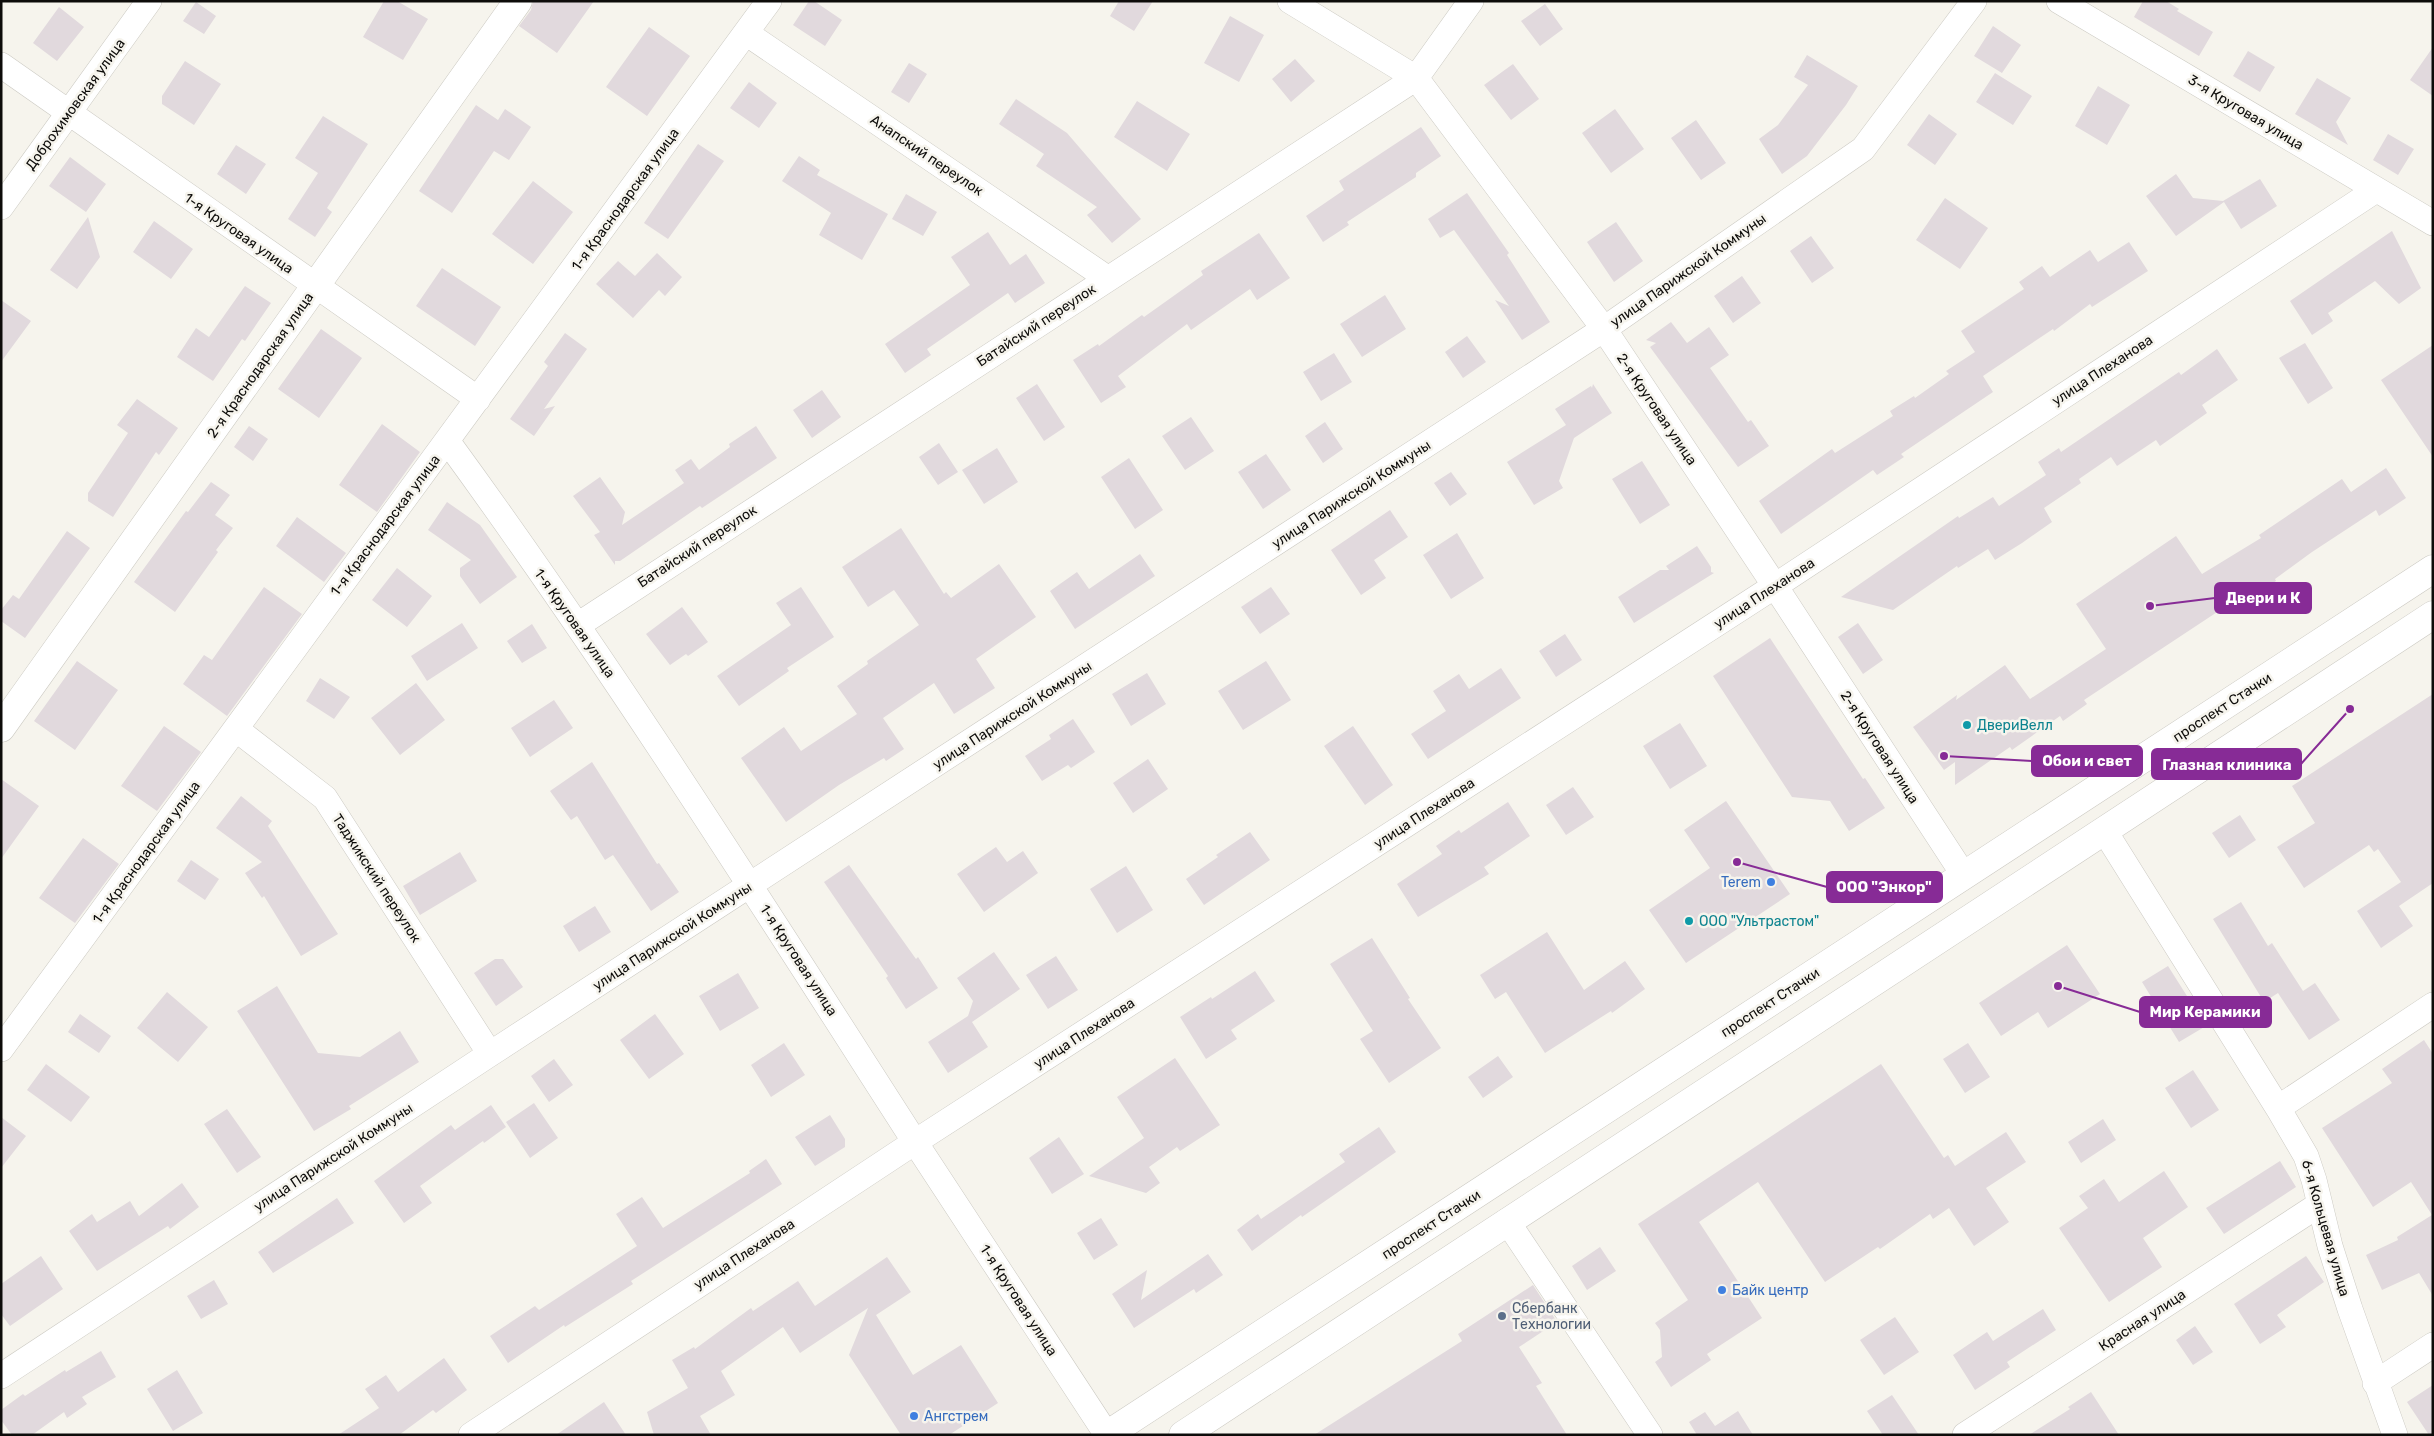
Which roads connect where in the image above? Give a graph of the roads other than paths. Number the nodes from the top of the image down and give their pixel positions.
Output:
1 (149, 1) edge
2 (518, 1) edge
3 (769, 1) edge
4 (1290, 1) edge
5 (1471, 1) edge
6 (1974, 1) edge
7 (2059, 1) edge
8 (746, 33) junction
9 (1, 65) edge
10 (1416, 78) junction
11 (70, 112) junction
12 (2376, 190) junction
13 (1, 207) edge
14 (2433, 223) edge
15 (1107, 278) junction
16 (316, 287) junction
17 (1604, 329) junction
18 (478, 400) junction
19 (448, 442) junction
20 (2433, 570) edge
21 (1775, 586) junction
22 (2433, 615) edge
23 (578, 625) junction
24 (1, 728) edge
25 (236, 729) junction
26 (2104, 830) junction
27 (1963, 874) junction
28 (751, 885) junction
29 (2433, 1005) edge
30 (1, 1049) edge
31 (490, 1054) junction
32 (2278, 1108) junction
33 (915, 1142) junction
34 (2320, 1204) junction
35 (1507, 1221) junction
36 (2433, 1346) edge
37 (1, 1376) edge
38 (2375, 1383) junction
39 (471, 1435) edge
40 (1107, 1435) edge
41 (1182, 1435) edge
42 (1650, 1435) edge
43 (1965, 1435) edge
44 (2395, 1435) edge

1 - 11 street, Доброхимовская улица
2 - 16 main road, 2-я Краснодарская улица
3 - 8 street, 1-я Краснодарская улица
4 - 10 street, 2-я Круговая улица
5 - 10 street, Батайский переулок
6 - 17 street, улица Парижской Коммуны
7 - 12 street, 3-я Круговая улица
8 - 15 street, Анапский переулок
8 - 18 street, 1-я Краснодарская улица
9 - 11 street, 1-я Круговая улица
10 - 15 street, Батайский переулок
10 - 17 street, 2-я Круговая улица
11 - 13 street, Доброхимовская улица
11 - 16 street, 1-я Круговая улица
12 - 14 street, 3-я Круговая улица
12 - 21 street, улица Плеханова
15 - 23 street, Батайский переулок
16 - 18 street, 1-я Круговая улица
16 - 24 main road, 2-я Краснодарская улица
17 - 21 street, 2-я Круговая улица
17 - 28 street, улица Парижской Коммуны
18 - 19 street, 1-я Краснодарская улица
19 - 23 street, 1-я Круговая улица
19 - 25 street, 1-я Краснодарская улица
20 - 27 main road, проспект Стачки
21 - 27 street, 2-я Круговая улица
21 - 33 street, улица Плеханова
22 - 26 main road
23 - 28 street, 1-я Круговая улица
25 - 30 street, 1-я Краснодарская улица
25 - 31 street, Таджикский переулок
26 - 32 street, 6-я Кольцевая улица
26 - 35 main road
27 - 40 main road, проспект Стачки
28 - 31 street, улица Парижской Коммуны
28 - 33 street, 1-я Круговая улица
29 - 32 street
31 - 37 street, улица Парижской Коммуны
32 - 34 street, 6-я Кольцевая улица
33 - 39 street, улица Плеханова
33 - 40 street, 1-я Круговая улица
34 - 38 street, 6-я Кольцевая улица
34 - 43 street, Красная улица
35 - 41 main road
35 - 42 street
36 - 38 street
38 - 44 street, 6-я Кольцевая улица

